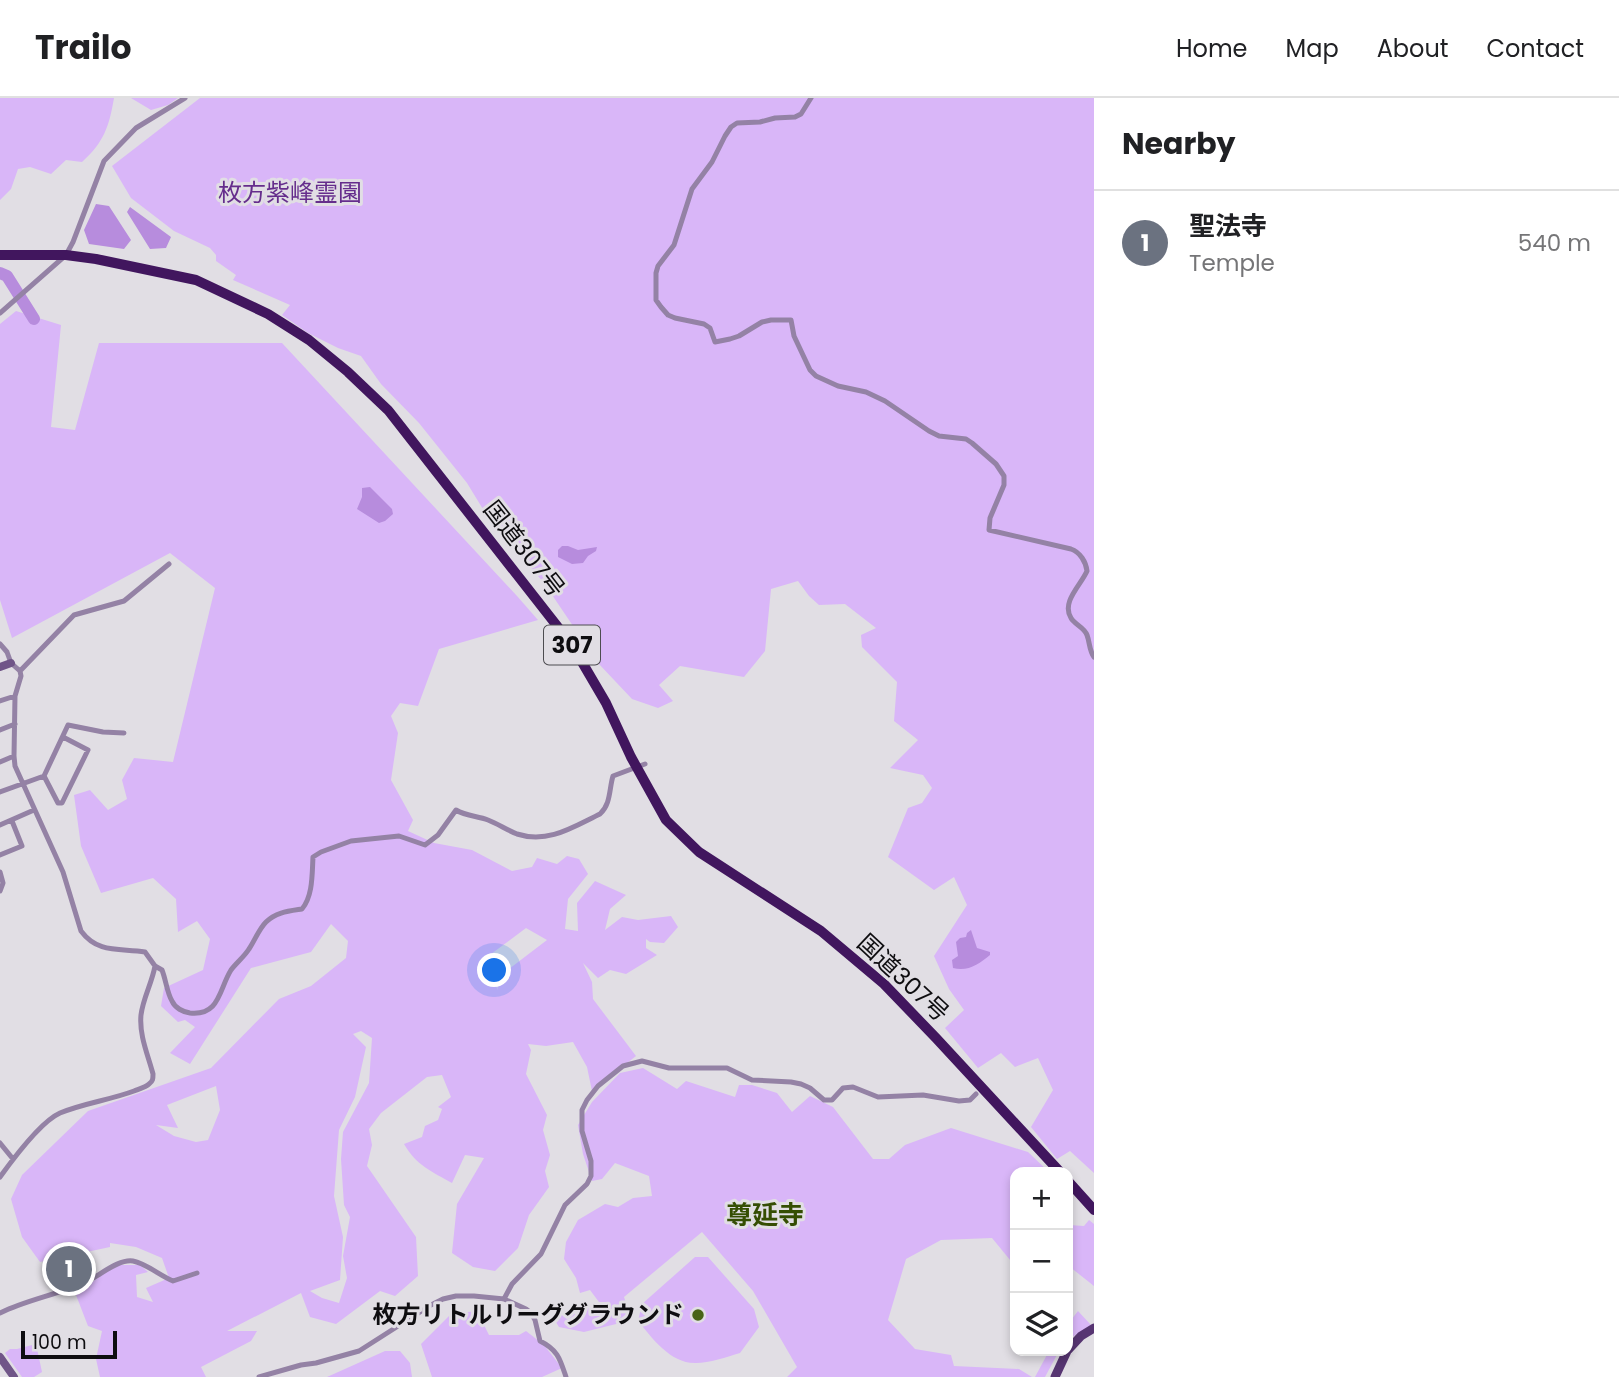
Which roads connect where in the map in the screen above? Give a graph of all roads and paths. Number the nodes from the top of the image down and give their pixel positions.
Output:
1 (185, 98) edge
2 (811, 98) edge
3 (0, 255) edge
4 (66, 255) junction
5 (0, 313) edge
6 (169, 564) dead end
7 (0, 644) edge
8 (1094, 657) edge
9 (11, 663) junction
10 (0, 667) edge
11 (20, 671) junction
12 (15, 696) junction
13 (0, 701) edge
14 (15, 724) junction
15 (0, 730) edge
16 (124, 733) dead end
17 (63, 737) junction
18 (14, 756) junction
19 (0, 762) edge
20 (641, 766) junction
21 (44, 776) junction
22 (22, 783) junction
23 (0, 792) edge
24 (34, 810) junction
25 (12, 821) junction
26 (0, 825) edge
27 (0, 855) edge
28 (0, 872) edge
29 (0, 891) edge
30 (155, 967) junction
31 (976, 1094) dead end
32 (0, 1143) edge
33 (13, 1159) junction
34 (1055, 1167) edge
35 (0, 1177) edge
36 (1073, 1186) edge
37 (1094, 1209) edge
38 (197, 1273) dead end
39 (504, 1299) junction
40 (0, 1314) edge
41 (1094, 1328) edge
42 (1073, 1344) edge
43 (1064, 1356) edge
44 (0, 1357) edge
45 (14, 1377) edge
46 (259, 1377) edge
47 (566, 1377) edge
48 (1055, 1377) edge

1 - 4 street
2 - 8 street
3 - 4 highway, 国道307号 / 307
4 - 5 street
4 - 20 highway, 国道307号 / 307
6 - 11 street
7 - 9 street
9 - 10 street
9 - 11 street
11 - 12 street
12 - 13 street
12 - 14 street
14 - 15 street
14 - 18 street
16 - 17 street
17 - 21 street
17 - 21 street
18 - 19 street
18 - 22 street
20 - 30 street
20 - 34 highway, 国道307号 / 307
21 - 22 street
22 - 23 street
22 - 24 street
24 - 25 street
24 - 30 street
25 - 26 street
25 - 27 street
28 - 29 street
30 - 33 street
31 - 39 street
32 - 33 street
33 - 35 street
36 - 37 highway
38 - 40 street
39 - 46 street
39 - 47 street
41 - 42 main road
43 - 48 main road
44 - 45 street

